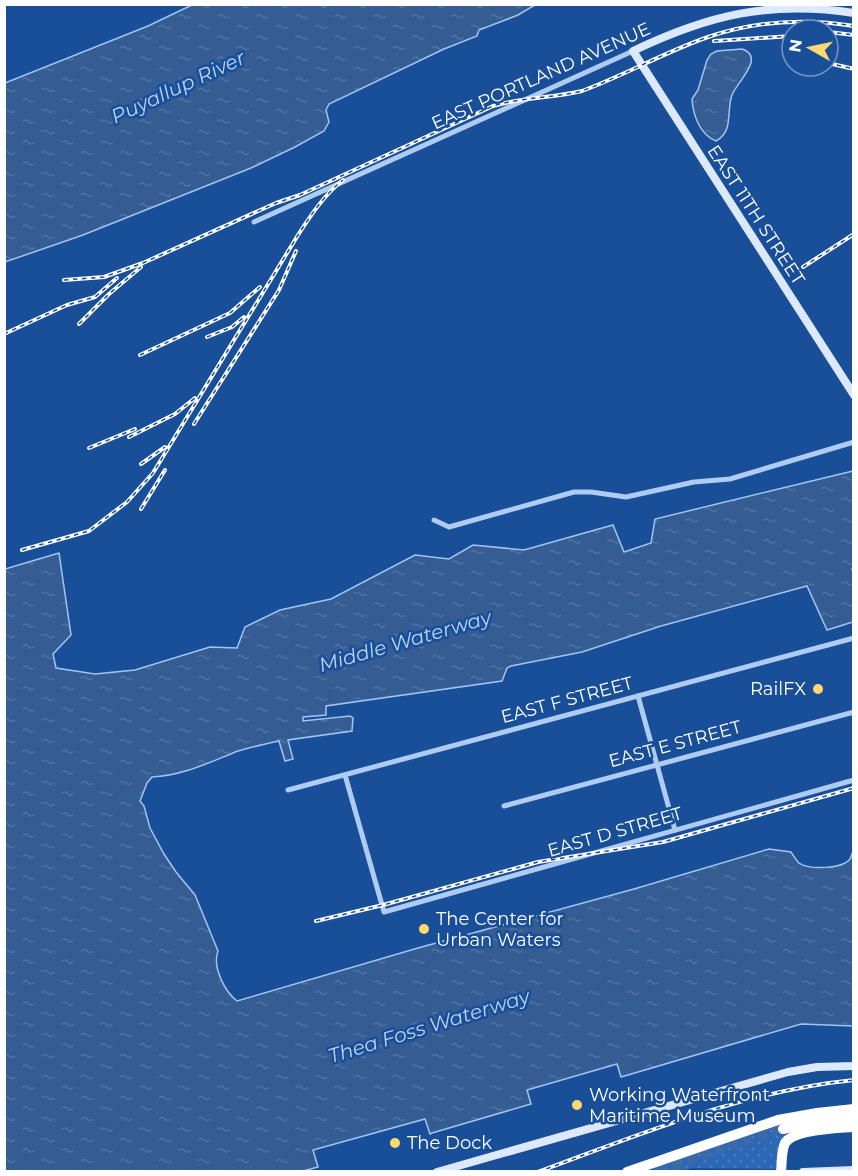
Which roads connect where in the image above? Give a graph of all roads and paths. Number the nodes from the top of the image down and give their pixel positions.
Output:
1 (854, 13) edge
2 (633, 51) junction
3 (254, 222) dead end
4 (854, 395) edge
5 (854, 442) edge
6 (434, 520) dead end
7 (854, 638) edge
8 (638, 696) junction
9 (854, 712) edge
10 (657, 764) junction
11 (345, 775) junction
12 (854, 780) edge
13 (288, 790) dead end
14 (504, 806) dead end
15 (675, 830) junction
16 (854, 1066) edge
17 (854, 1109) edge
18 (854, 1119) edge
19 (854, 1127) edge
20 (783, 1129) tunnel mouth
21 (641, 1169) edge
22 (854, 1170) edge
23 (437, 1172) edge
24 (627, 1172) edge
25 (781, 1172) edge
26 (803, 1172) edge

1 - 2 street, EAST PORTLAND AVENUE
2 - 3 street, EAST PORTLAND AVENUE
2 - 4 street, EAST 11TH STREET
5 - 6 street
7 - 8 street, EAST F STREET
8 - 10 street
8 - 11 street, EAST F STREET
9 - 10 street, EAST E STREET
10 - 14 street, EAST E STREET
10 - 15 street
11 - 13 street, EAST F STREET
11 - 15 street, EAST D STREET
12 - 15 street, EAST D STREET
16 - 23 street
17 - 21 highway
18 - 20 highway
19 - 25 highway
21 - 24 highway
22 - 26 street

